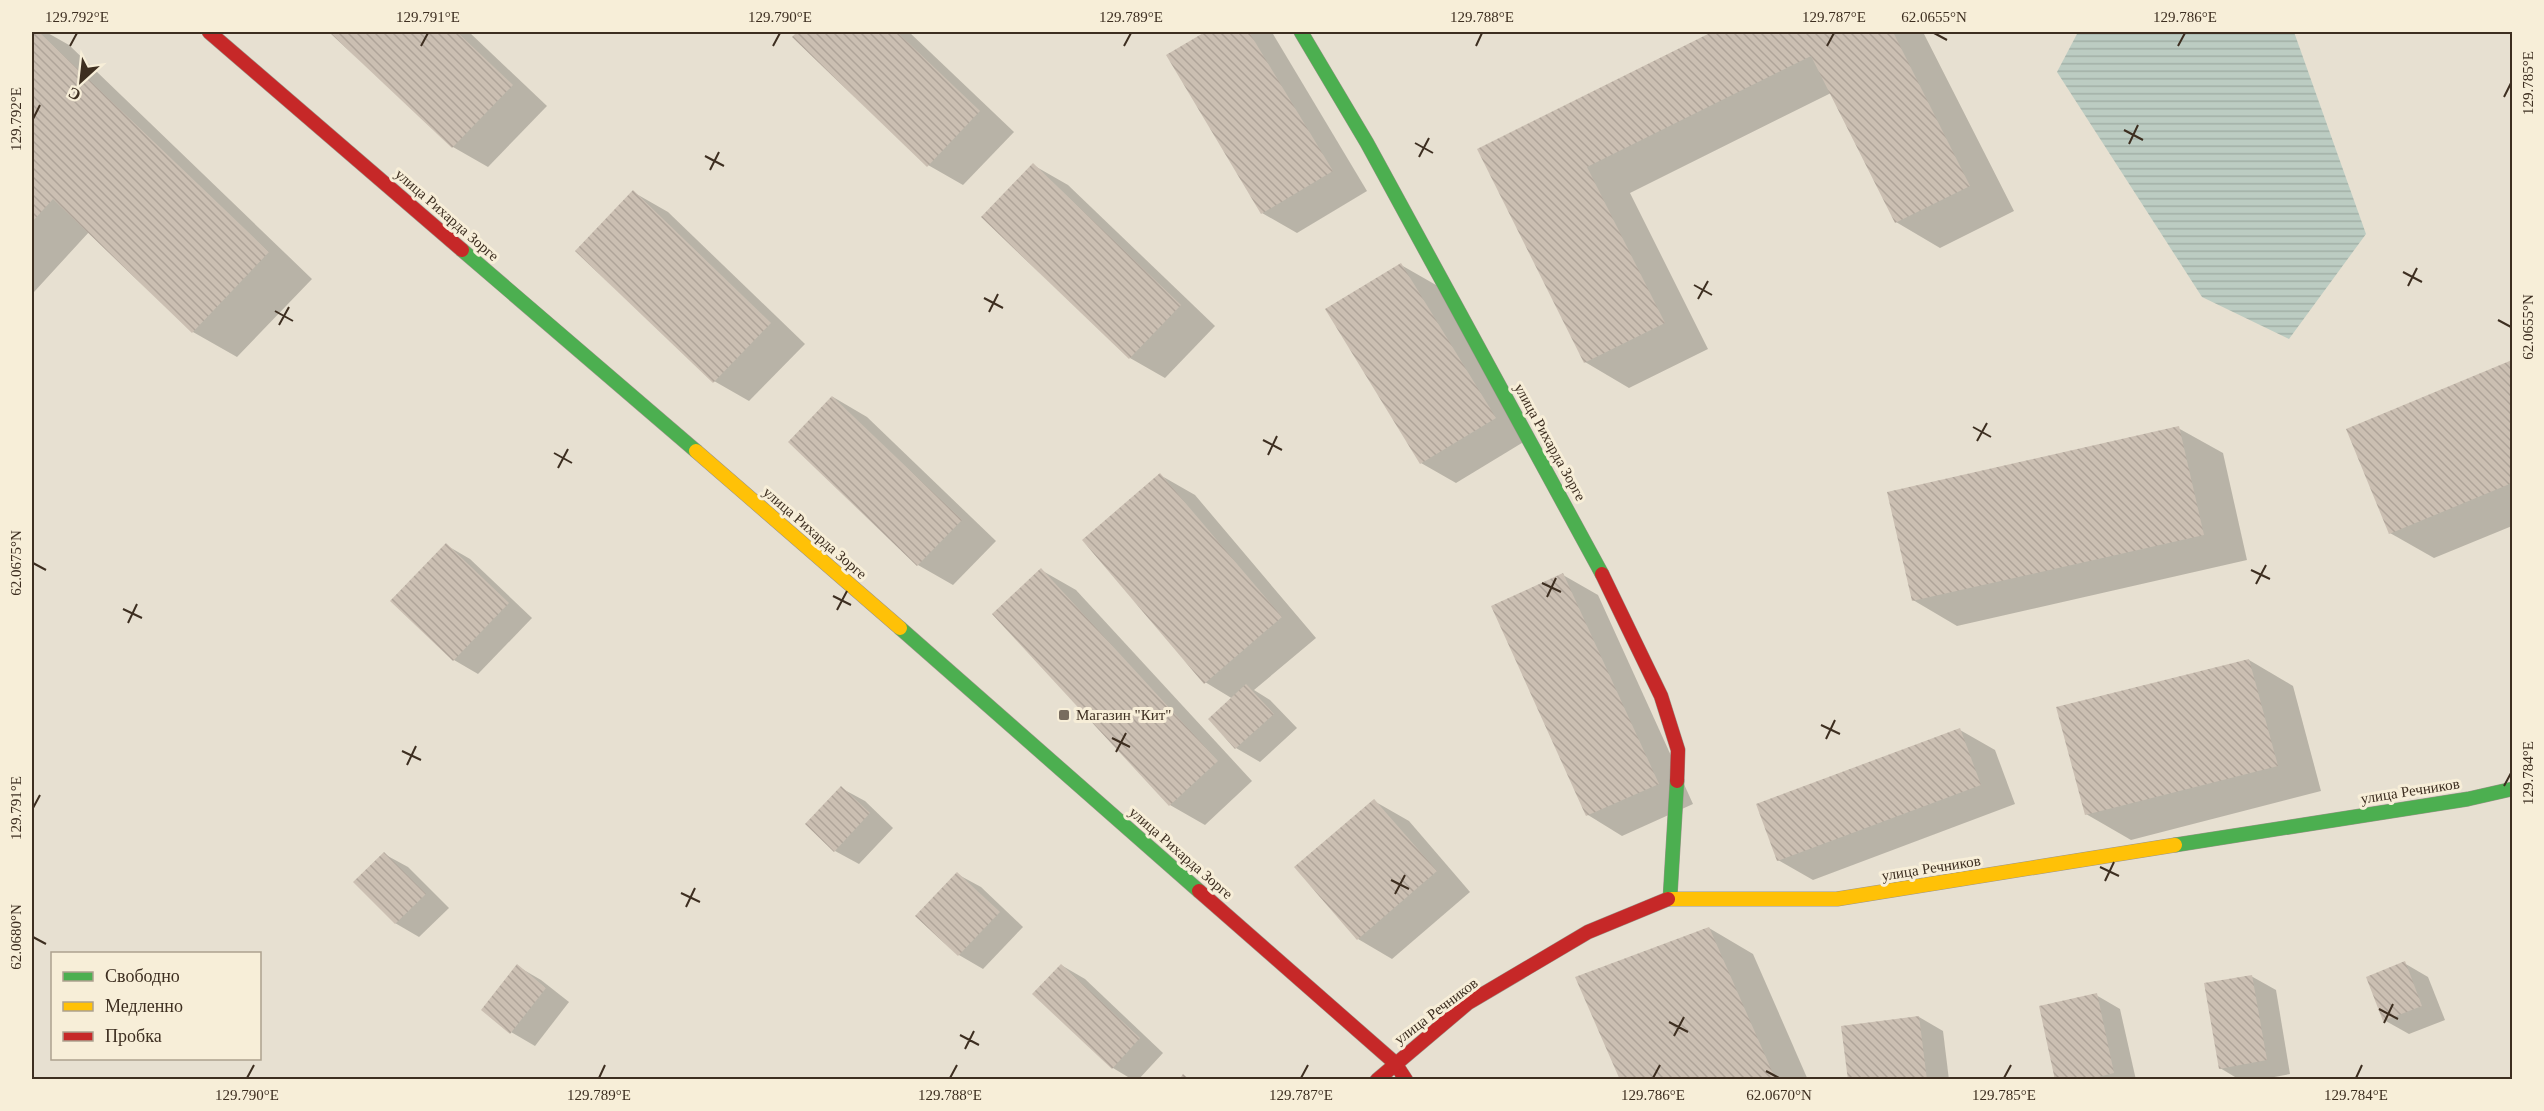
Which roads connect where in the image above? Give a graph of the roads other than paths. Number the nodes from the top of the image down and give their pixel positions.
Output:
1 (209, 32) edge
2 (1301, 32) edge
3 (2512, 789) edge
4 (1670, 898) junction
5 (1395, 1063) junction
6 (1377, 1080) edge
7 (1406, 1080) edge

1 - 5 street, улица Рихарда Зорге
2 - 4 street, улица Рихарда Зорге
3 - 4 street, улица Речников
4 - 5 street, улица Речников
5 - 6 street
5 - 7 street, улица Рихарда Зорге

